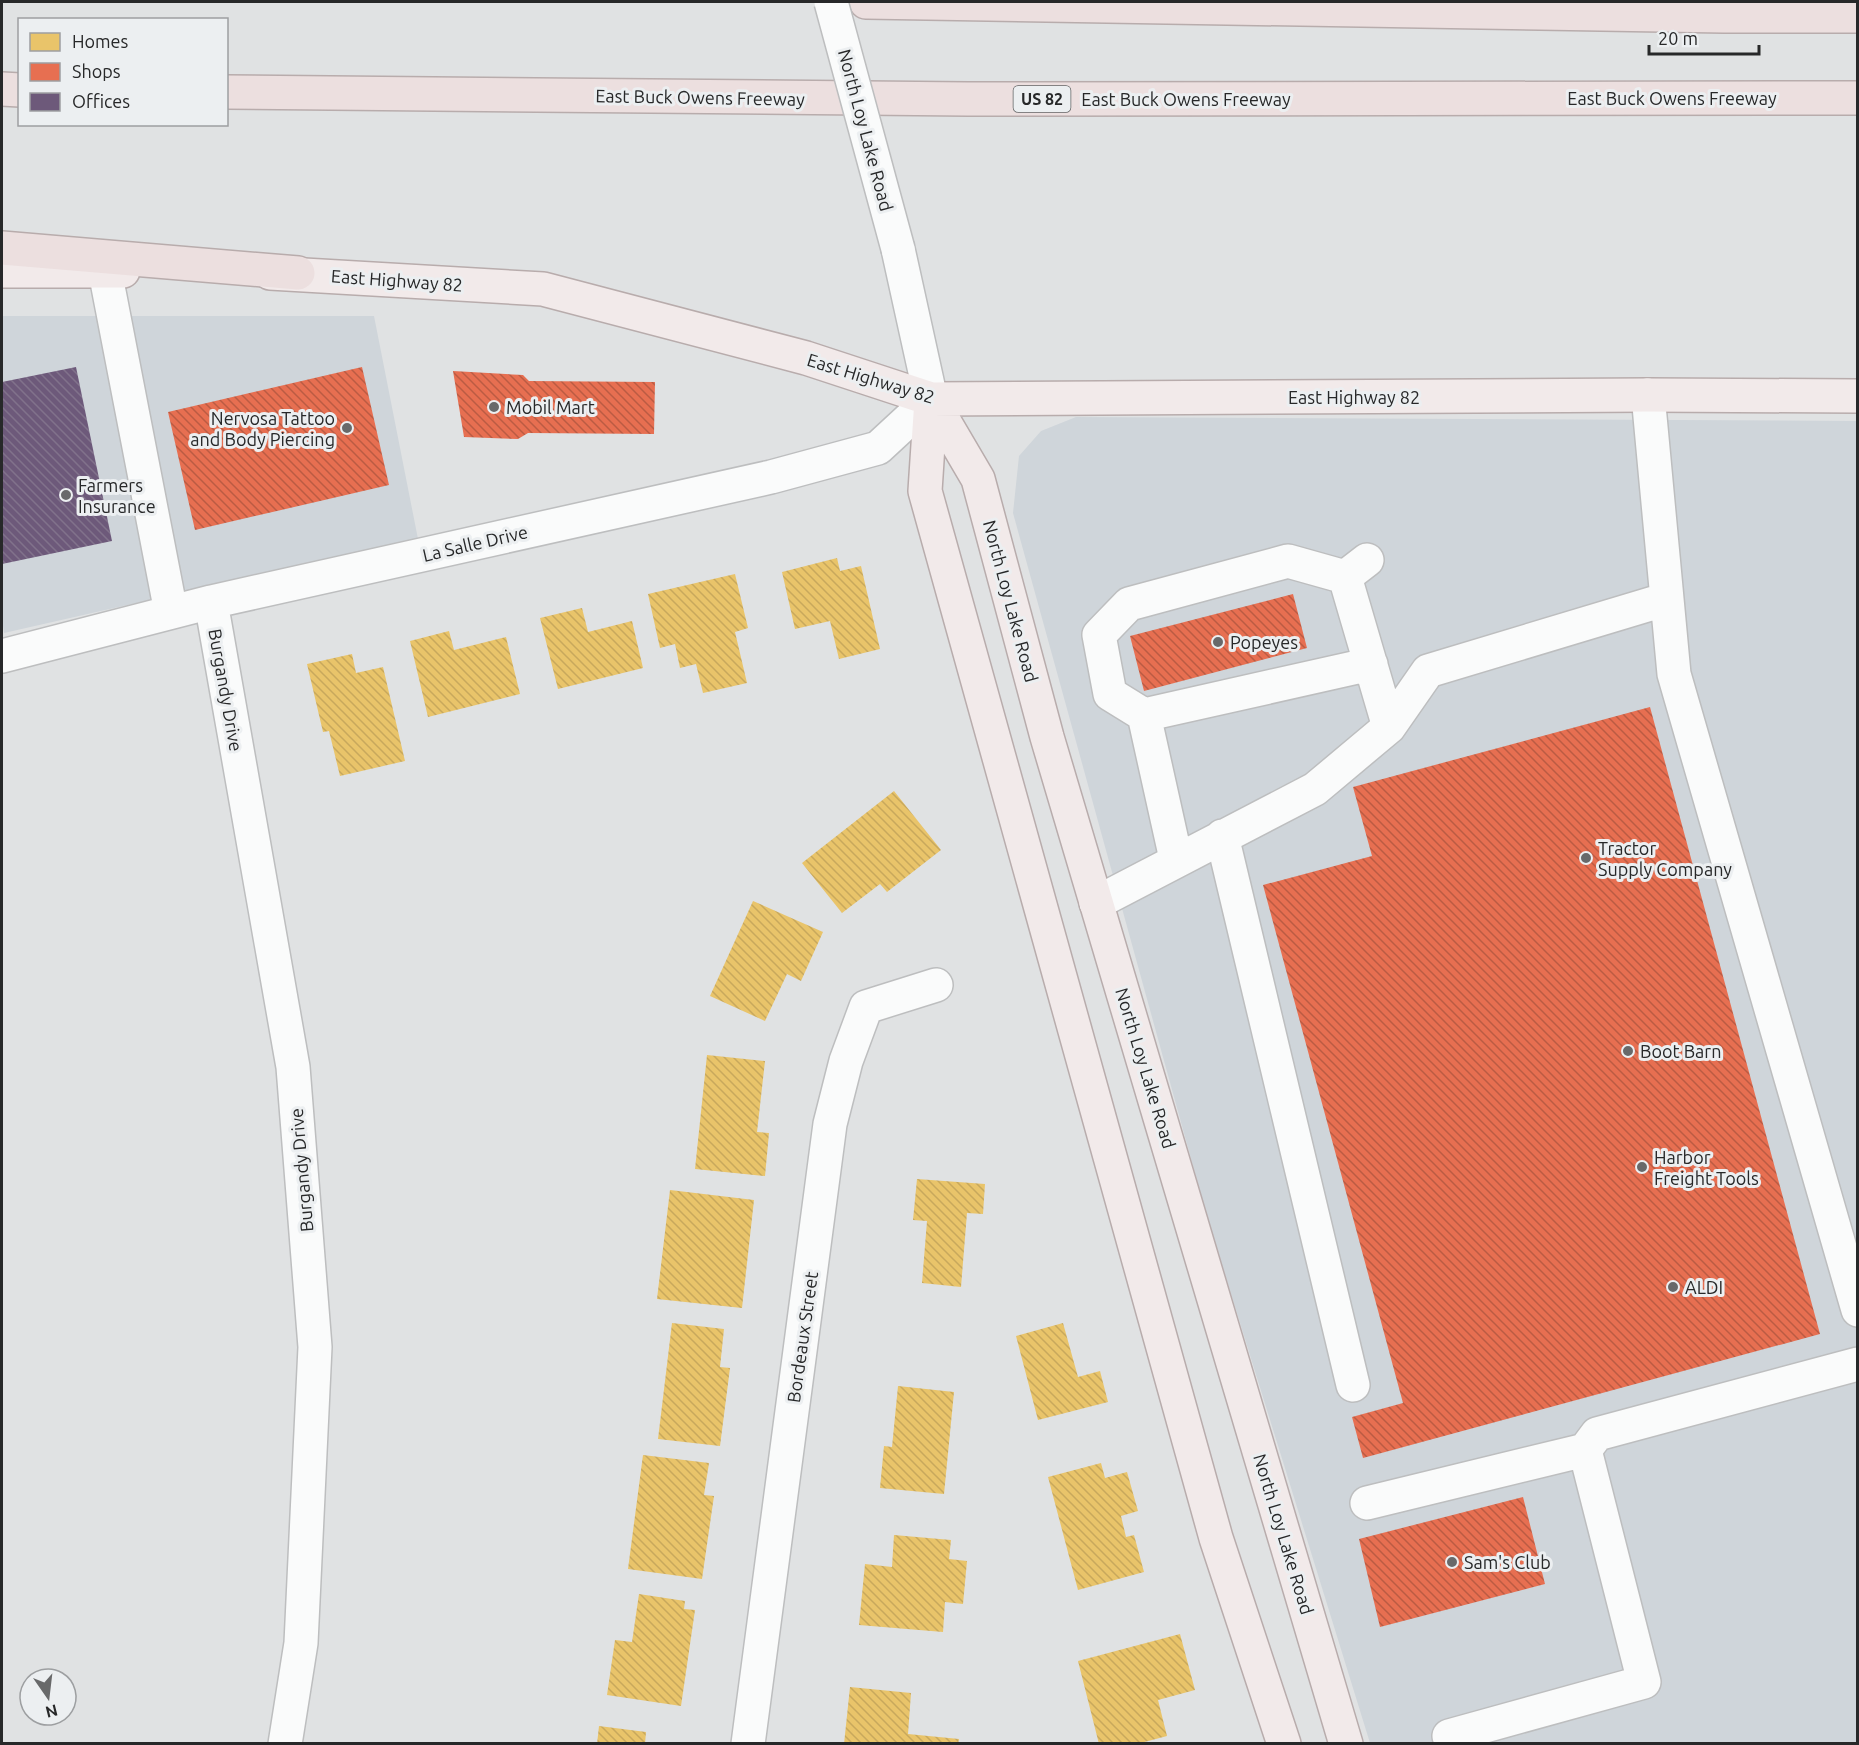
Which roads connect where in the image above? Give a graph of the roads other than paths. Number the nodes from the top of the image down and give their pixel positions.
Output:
1 (831, 2) edge
2 (867, 2) edge
3 (1857, 16) edge
4 (2, 89) edge
5 (18, 90) edge
6 (228, 92) edge
7 (1857, 98) edge
8 (2, 248) edge
9 (2, 271) edge
10 (105, 271) junction
11 (298, 273) junction
12 (1648, 395) junction
13 (1857, 396) edge
14 (931, 399) junction
15 (1667, 599) junction
16 (211, 602) junction
17 (171, 612) junction
18 (2, 656) edge
19 (1371, 664) junction
20 (1144, 715) junction
21 (1389, 727) junction
22 (1222, 836) junction
23 (1176, 860) junction
24 (1096, 903) junction
25 (936, 985) dead end
26 (1857, 1310) edge
27 (1857, 1364) edge
28 (1353, 1385) dead end
29 (1585, 1450) junction
30 (1366, 1503) dead end
31 (1449, 1736) dead end
32 (285, 1743) edge
33 (748, 1743) edge
34 (1284, 1743) edge
35 (1347, 1743) edge

1 - 14 street, North Loy Lake Road, bridge
2 - 3 highway
4 - 5 highway
6 - 7 highway, East Buck Owens Freeway / US 82
8 - 11 highway
9 - 10 main road, East Highway 82
10 - 11 main road, East Highway 82
10 - 17 street
11 - 14 main road, East Highway 82
12 - 13 main road, East Highway 82
12 - 14 main road, East Highway 82
12 - 15 street
14 - 16 street, La Salle Drive
14 - 24 main road, North Loy Lake Road
14 - 34 main road, North Loy Lake Road
15 - 21 street
15 - 26 street
16 - 17 street, La Salle Drive
16 - 32 street, Burgandy Drive
17 - 18 street, La Salle Drive
19 - 20 street
19 - 20 street
19 - 21 street
20 - 23 street
21 - 22 street
22 - 23 street
22 - 28 street
23 - 24 street
24 - 35 main road, North Loy Lake Road
25 - 33 street, Bordeaux Street
27 - 29 street
29 - 30 street
29 - 31 street

